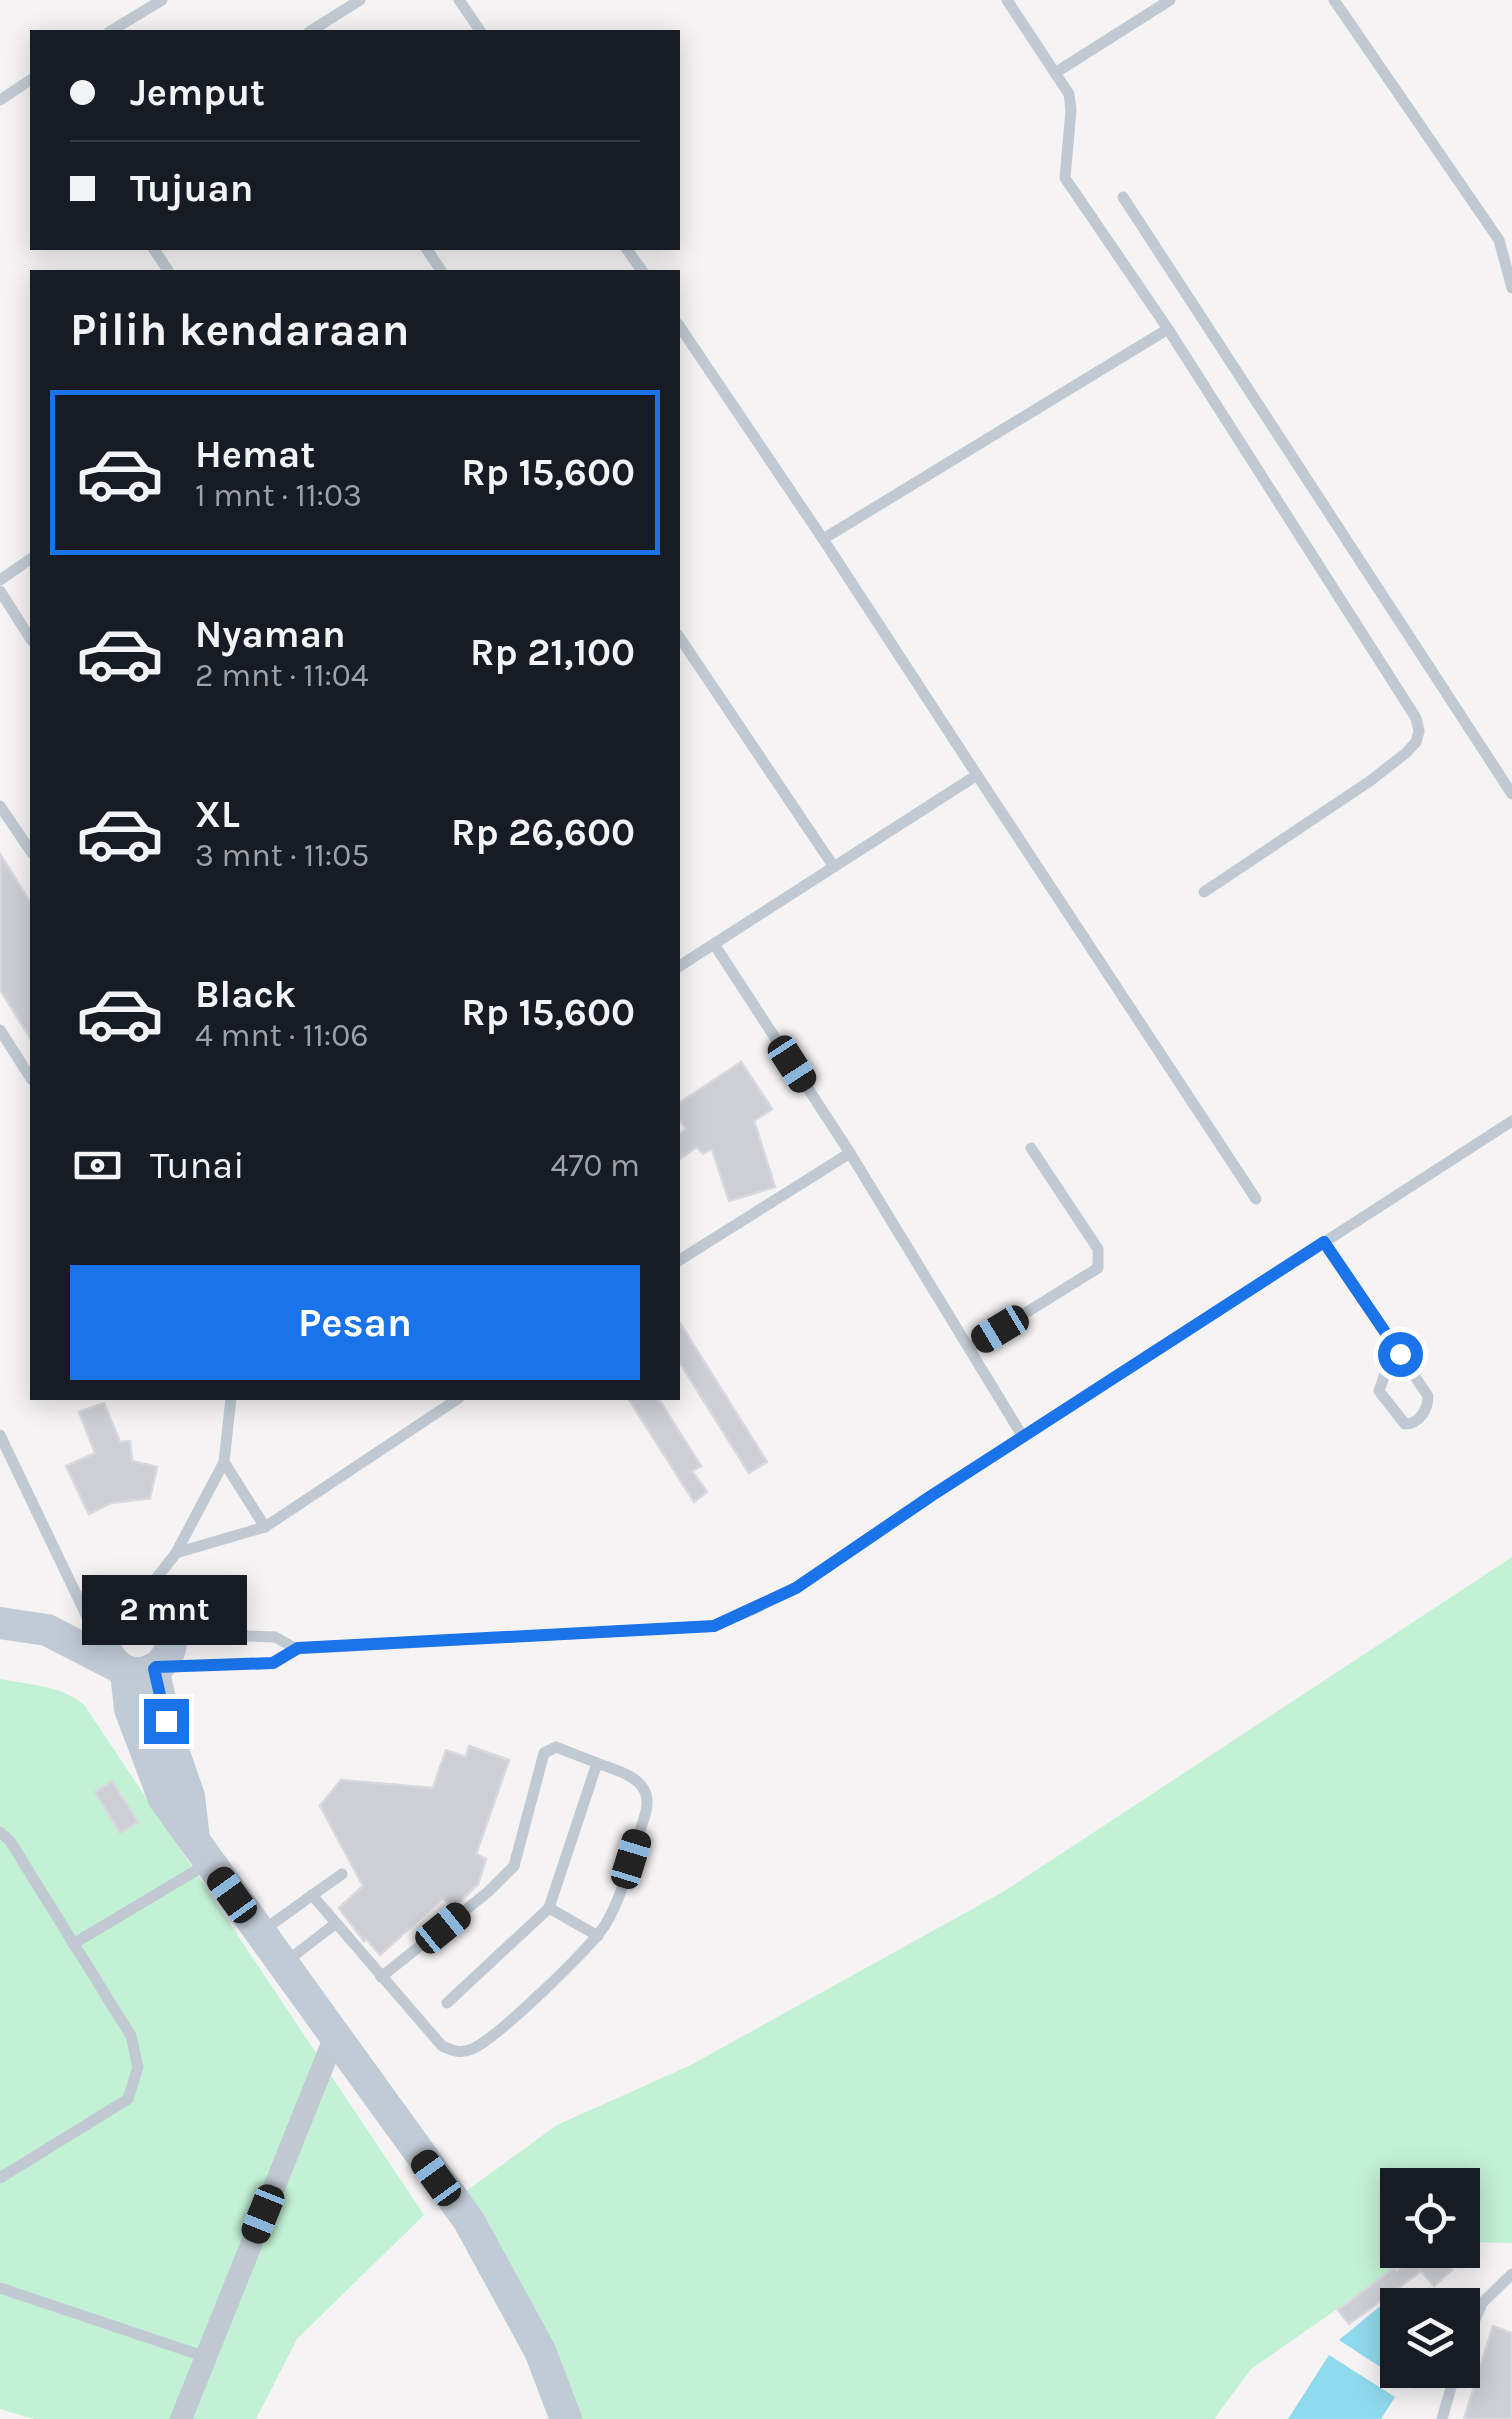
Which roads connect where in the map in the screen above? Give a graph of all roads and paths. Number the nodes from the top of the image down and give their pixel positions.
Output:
1 (360, 0) edge
2 (459, 0) edge
3 (1007, 0) edge
4 (1170, 0) edge
5 (1334, 0) edge
6 (156, 1) edge
7 (111, 30) edge
8 (313, 30) edge
9 (480, 30) edge
10 (1055, 72) junction
11 (30, 80) edge
12 (0, 100) edge
13 (1123, 197) dead end
14 (1512, 288) edge
15 (680, 327) edge
16 (1168, 329) junction
17 (823, 539) junction
18 (30, 559) edge
19 (0, 580) edge
20 (0, 590) edge
21 (30, 637) edge
22 (680, 637) edge
23 (977, 775) junction
24 (1512, 794) edge
25 (0, 806) edge
26 (30, 850) edge
27 (834, 867) junction
28 (1204, 892) dead end
29 (714, 944) junction
30 (680, 966) edge
31 (0, 1030) edge
32 (30, 1077) edge
33 (1512, 1121) edge
34 (1031, 1148) dead end
35 (850, 1153) junction
36 (1256, 1199) dead end
37 (1324, 1242) junction
38 (680, 1260) edge
39 (969, 1348) junction
40 (1400, 1354) junction
41 (231, 1400) edge
42 (457, 1400) edge
43 (0, 1435) edge
44 (1023, 1437) junction
45 (224, 1462) junction
46 (265, 1526) junction
47 (176, 1553) junction
48 (114, 1614) junction
49 (0, 1624) edge
50 (46, 1630) junction
51 (170, 1633) junction
52 (298, 1648) junction
53 (139, 1669) junction
54 (597, 1763) junction
55 (0, 1832) edge
56 (202, 1852) junction
57 (342, 1874) dead end
58 (312, 1895) junction
59 (548, 1908) junction
60 (335, 1924) junction
61 (262, 1931) junction
62 (598, 1936) junction
63 (73, 1944) junction
64 (284, 1964) junction
65 (382, 1977) junction
66 (447, 2003) dead end
67 (335, 2036) junction
68 (0, 2178) edge
69 (1512, 2274) edge
70 (0, 2288) edge
71 (1480, 2309) edge
72 (206, 2358) junction
73 (1451, 2388) edge
74 (181, 2419) edge
75 (566, 2419) edge
76 (1442, 2419) edge

1 - 8 lane
2 - 9 lane
3 - 10 lane
4 - 10 lane
5 - 14 lane
6 - 7 lane
10 - 16 lane
11 - 12 lane
13 - 24 lane
15 - 17 lane
16 - 17 lane
16 - 28 lane
17 - 23 lane
18 - 19 lane
20 - 21 lane
22 - 27 lane
23 - 27 lane
23 - 36 lane
25 - 26 lane
27 - 29 lane
29 - 30 lane
29 - 35 lane
31 - 32 lane
33 - 37 lane
34 - 39 lane
35 - 38 lane
35 - 39 lane
37 - 40 lane
37 - 44 lane
39 - 44 lane
40 - 40 lane
41 - 45 lane
42 - 46 lane
43 - 48 lane
44 - 52 lane
45 - 46 lane
45 - 47 lane
46 - 47 lane
47 - 48 lane
48 - 50 main road
48 - 51 main road
48 - 53 main road
49 - 50 main road
50 - 53 main road
51 - 52 lane
51 - 53 main road
52 - 53 lane
53 - 56 main road
54 - 59 lane
54 - 62 lane
54 - 65 lane
55 - 63 lane
56 - 61 main road
56 - 63 lane
57 - 58 lane
58 - 60 lane
58 - 61 lane
59 - 62 lane
59 - 66 lane
60 - 64 lane
60 - 65 lane
61 - 64 main road
62 - 65 lane
63 - 68 lane
64 - 67 main road
67 - 72 street
67 - 75 main road
69 - 71 lane
70 - 72 lane
72 - 74 street
73 - 76 lane

